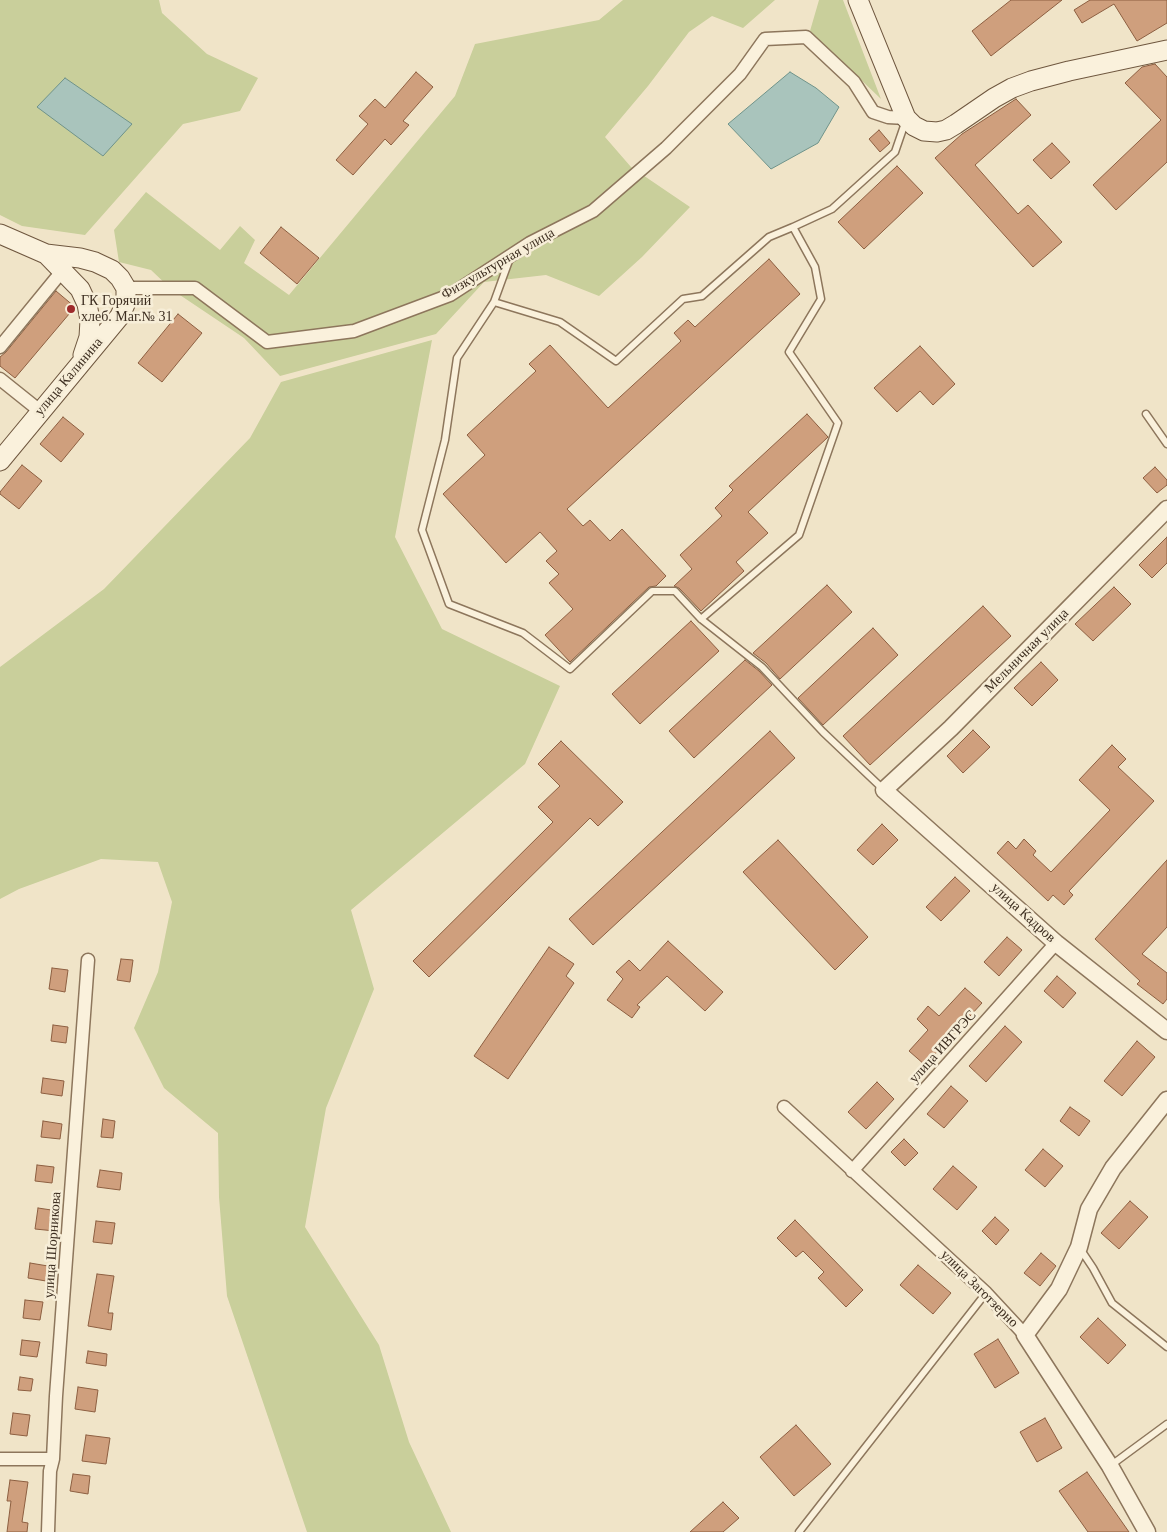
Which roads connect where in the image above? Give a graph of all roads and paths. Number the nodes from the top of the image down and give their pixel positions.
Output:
1 (858, 0) edge
2 (1167, 50) edge
3 (906, 118) junction
4 (793, 227) junction
5 (0, 234) edge
6 (46, 254) junction
7 (511, 254) junction
8 (80, 258) junction
9 (62, 270) junction
10 (126, 288) junction
11 (494, 302) junction
12 (90, 320) junction
13 (112, 326) junction
14 (0, 347) edge
15 (81, 361) junction
16 (0, 379) edge
17 (40, 411) junction
18 (1146, 414) dead end
19 (1167, 444) edge
20 (0, 461) edge
21 (1167, 509) edge
22 (701, 619) junction
23 (884, 790) junction
24 (1056, 943) junction
25 (88, 960) dead end
26 (1167, 1031) edge
27 (1167, 1100) edge
28 (784, 1107) dead end
29 (852, 1171) junction
30 (1078, 1247) junction
31 (986, 1293) junction
32 (1025, 1335) junction
33 (1167, 1348) edge
34 (1167, 1424) edge
35 (0, 1459) edge
36 (54, 1459) junction
37 (1110, 1466) junction
38 (48, 1532) edge
39 (799, 1532) edge
40 (1147, 1532) edge

1 - 3 main road
2 - 3 main road
3 - 4 lane
3 - 7 street, Физкультурная улица
4 - 11 lane
4 - 22 lane
5 - 6 main road
6 - 8 main road
6 - 9 main road
7 - 10 street, Физкультурная улица
7 - 11 lane
8 - 9 main road
8 - 10 main road
9 - 12 main road
9 - 14 street
10 - 13 main road, улица Калинина
11 - 22 lane
12 - 13 main road
12 - 15 main road
13 - 15 main road, улица Калинина
15 - 17 main road, улица Калинина
16 - 17 street
17 - 20 main road, улица Калинина
18 - 19 lane
21 - 23 street, Мельничная улица
22 - 23 lane
23 - 24 street, улица Кадров
24 - 26 street, улица Кадров
24 - 29 street, улица ИВГРЭС
25 - 36 street, улица Шорникова
27 - 30 street
28 - 29 street, улица Заготзерно
29 - 31 street, улица Заготзерно
30 - 32 street
30 - 33 lane
31 - 32 street, улица Заготзерно
31 - 39 lane
32 - 37 street, улица Заготзерно
34 - 37 lane
35 - 36 street
36 - 38 street, улица Шорникова
37 - 40 street, улица Заготзерно

